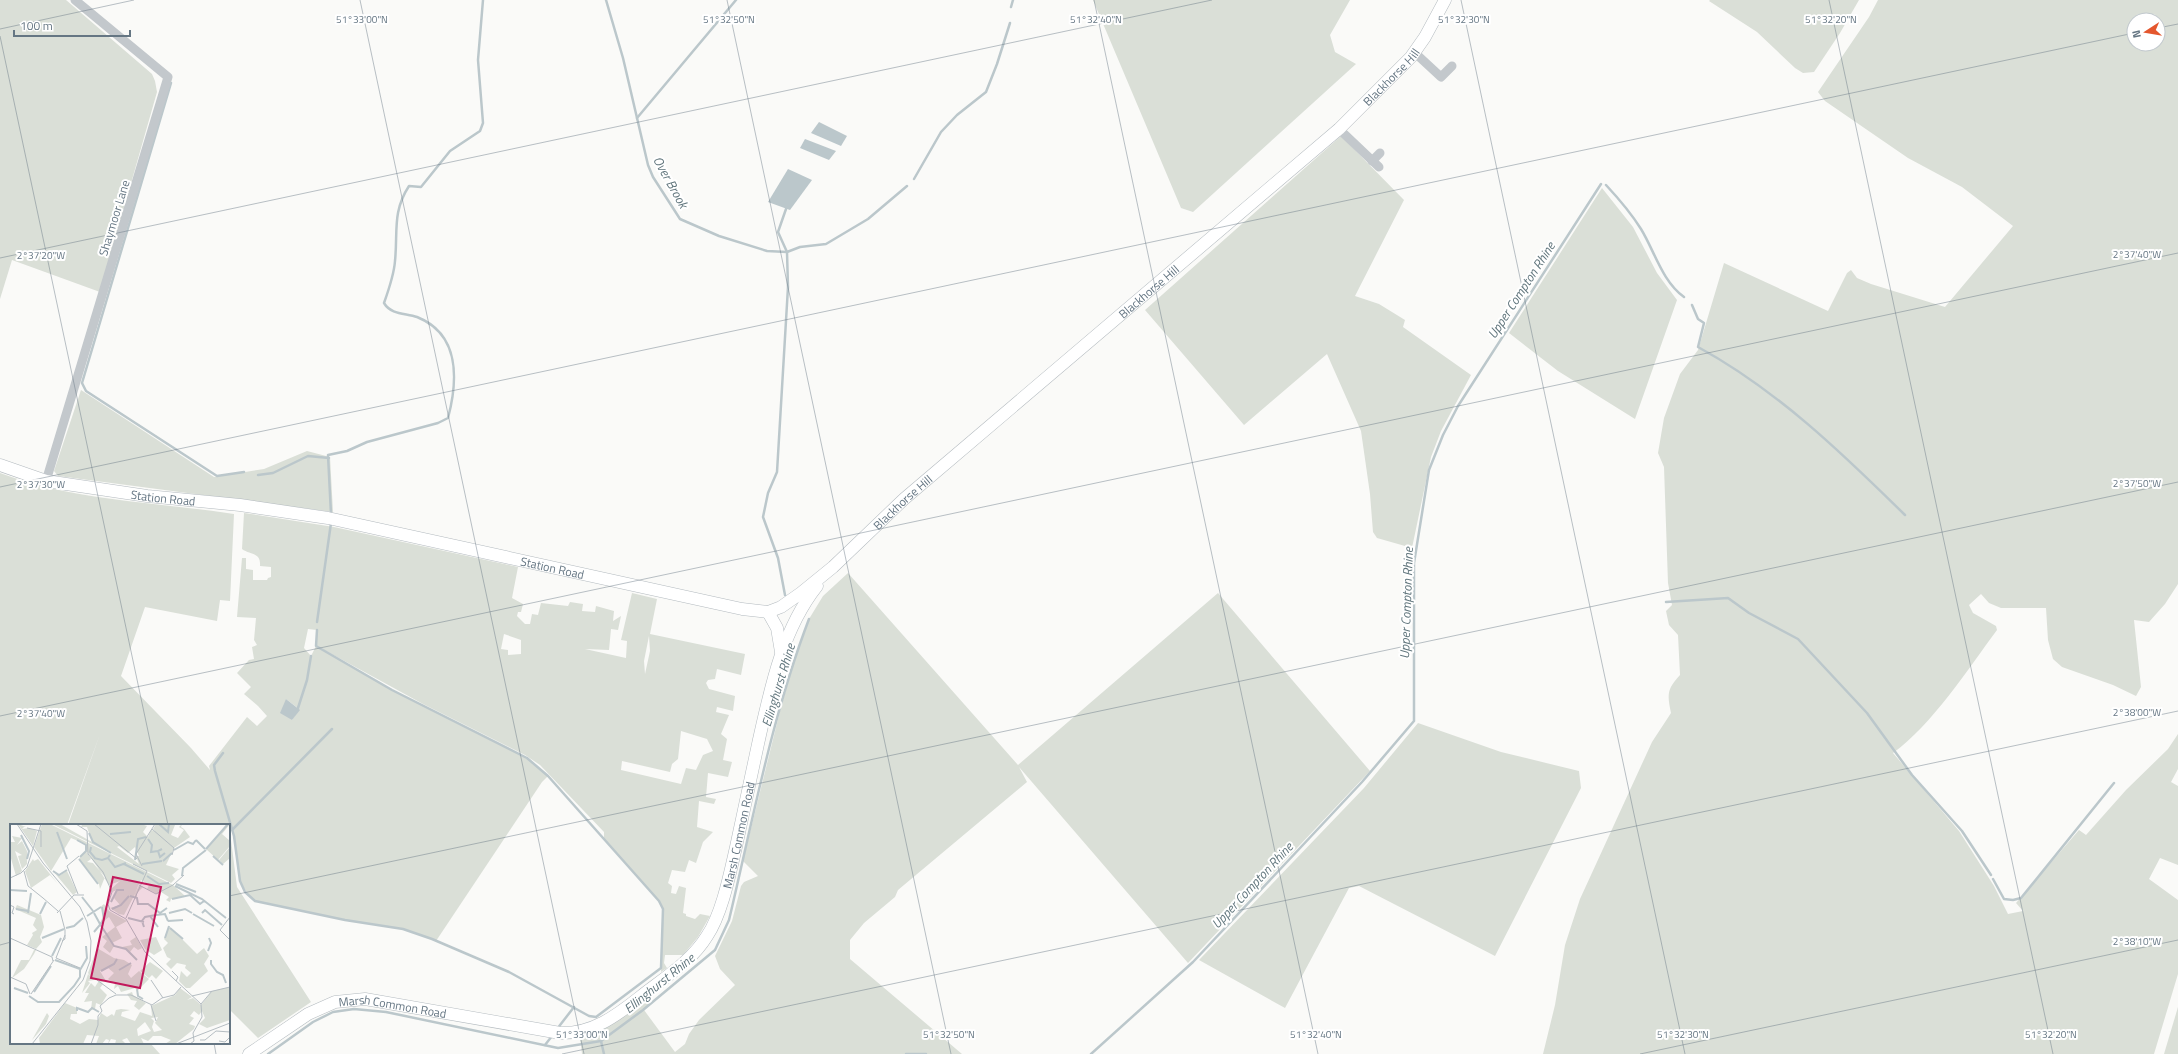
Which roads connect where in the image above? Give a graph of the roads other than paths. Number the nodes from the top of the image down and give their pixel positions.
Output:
1 (75, 0) edge
2 (1445, 0) edge
3 (1414, 52) junction
4 (1452, 66) dead end
5 (1339, 130) junction
6 (1380, 153) dead end
7 (1372, 161) junction
8 (1379, 167) dead end
9 (0, 465) edge
10 (46, 481) junction
11 (833, 567) junction
12 (768, 612) junction
13 (781, 654) junction
14 (250, 1054) edge

1 - 10 street, Shaymoor Lane
2 - 3 main road, Blackhorse Hill
3 - 4 street
3 - 5 main road, Blackhorse Hill
5 - 7 street
5 - 11 main road, Blackhorse Hill
6 - 7 street
7 - 8 street
9 - 10 main road, Station Road
10 - 12 main road, Station Road
11 - 12 main road
11 - 13 main road, Marsh Common Road
12 - 13 main road
13 - 14 main road, Marsh Common Road

